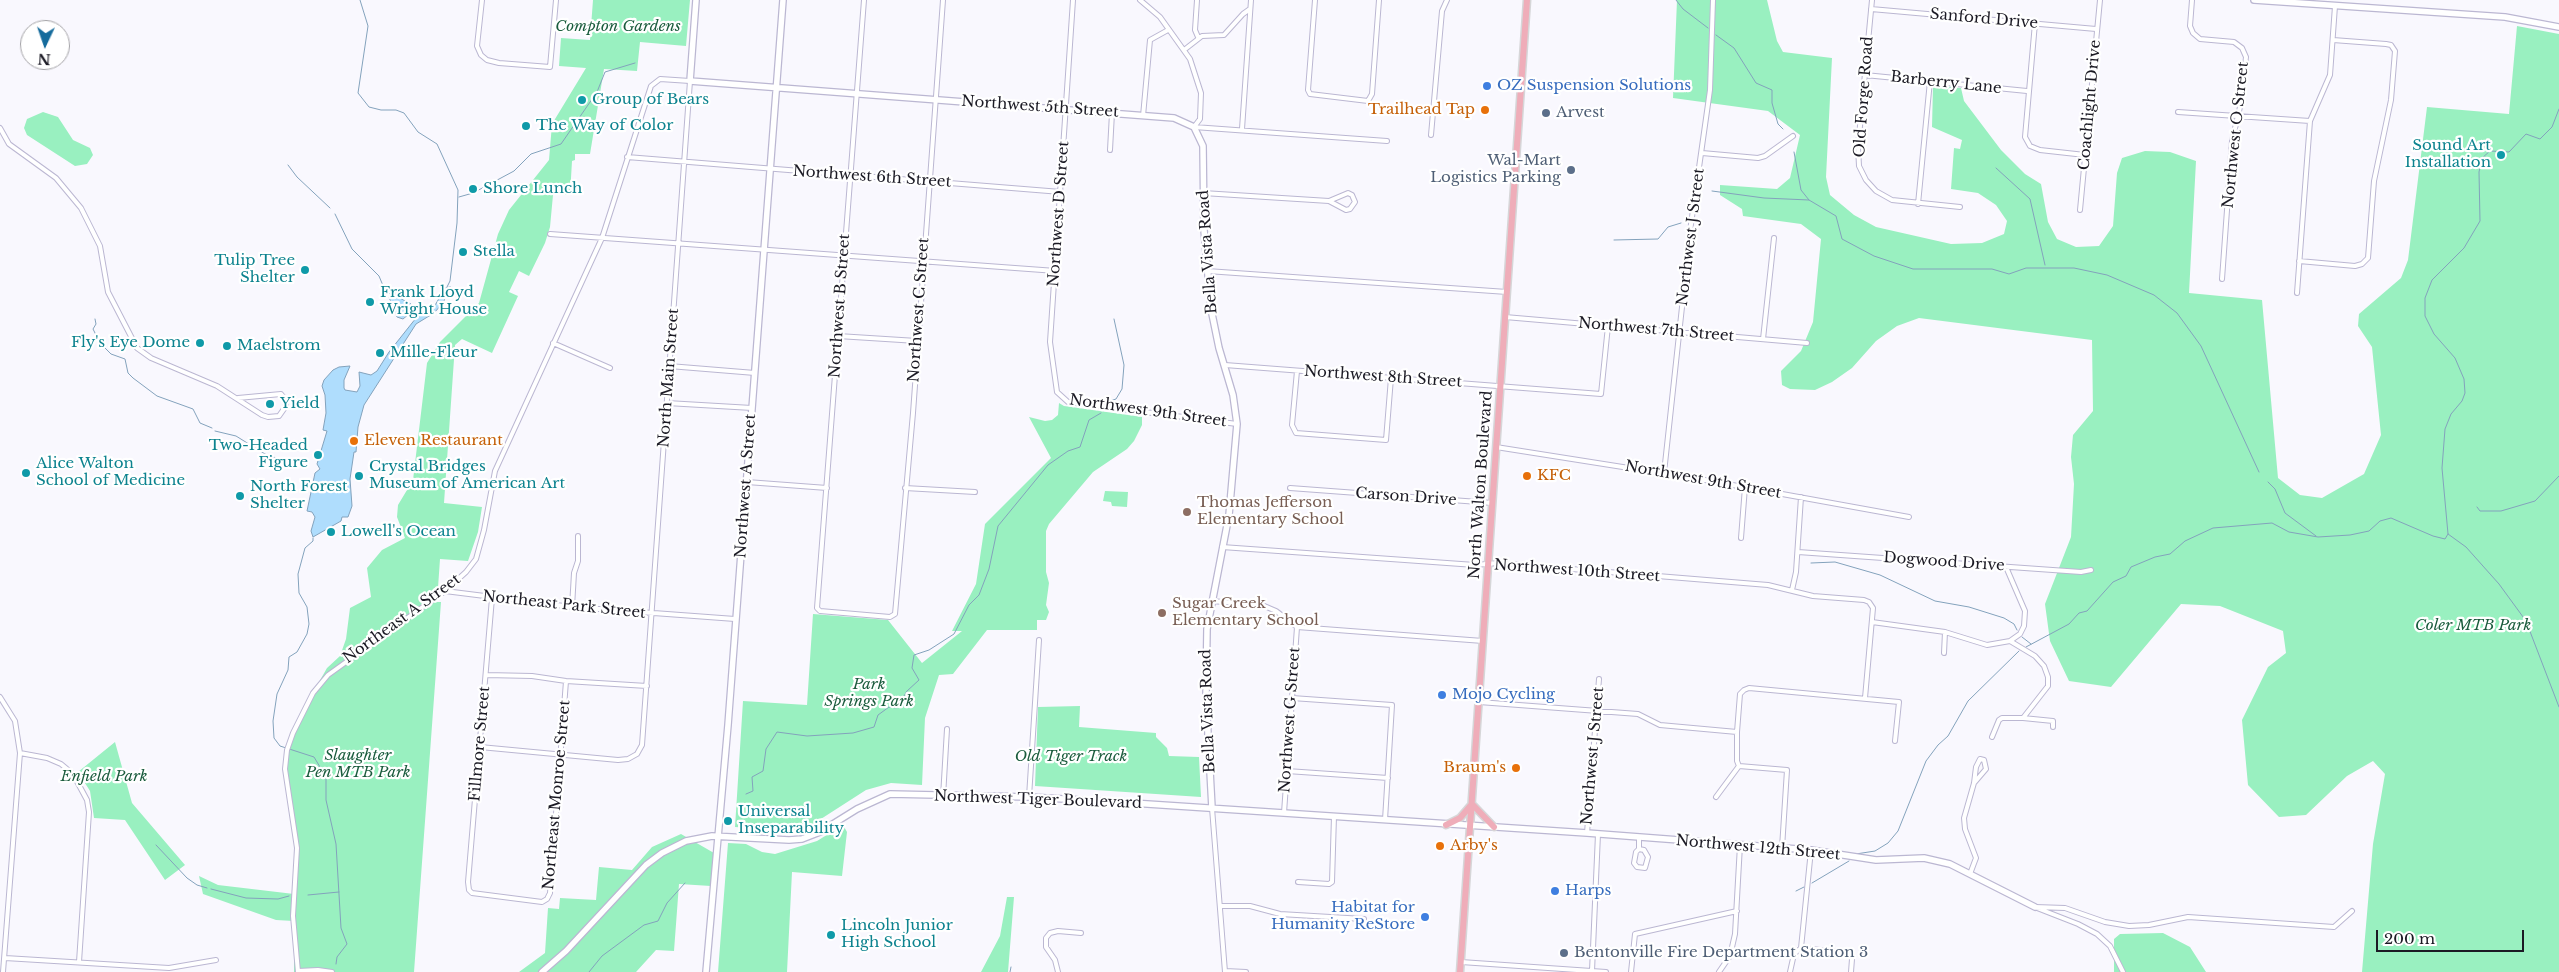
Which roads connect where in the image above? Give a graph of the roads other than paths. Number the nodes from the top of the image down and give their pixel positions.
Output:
1 (482, 0) edge
2 (556, 0) edge
3 (696, 0) edge
4 (783, 0) edge
5 (864, 0) edge
6 (943, 0) edge
7 (1073, 0) edge
8 (1140, 0) edge
9 (1196, 0) edge
10 (1251, 0) edge
11 (1315, 0) edge
12 (1379, 0) edge
13 (1447, 0) edge
14 (1527, 0) edge
15 (1713, 0) edge
16 (1872, 0) edge
17 (2100, 0) edge
18 (2192, 0) edge
19 (2254, 0) edge
20 (2335, 6) junction
21 (1251, 9) junction
22 (1872, 9) junction
23 (2035, 23) junction
24 (2559, 27) edge
25 (2096, 29) junction
26 (1168, 30) junction
27 (1198, 38) junction
28 (2333, 40) junction
29 (1184, 50) junction
30 (1865, 75) junction
31 (690, 81) junction
32 (1930, 81) junction
33 (777, 87) junction
34 (2027, 91) junction
35 (857, 93) junction
36 (936, 99) junction
37 (1066, 110) junction
38 (2178, 112) dead end
39 (1112, 113) junction
40 (1143, 116) junction
41 (2237, 116) junction
42 (2310, 122) junction
43 (1194, 127) junction
44 (0, 128) edge
45 (1242, 129) junction
46 (1431, 135) dead end
47 (1793, 136) dead end
48 (1387, 141) dead end
49 (1110, 150) dead end
50 (1702, 153) junction
51 (2085, 155) junction
52 (627, 158) junction
53 (684, 162) junction
54 (771, 169) junction
55 (850, 175) junction
56 (928, 182) junction
57 (1061, 192) junction
58 (1203, 193) junction
59 (1329, 201) junction
60 (1918, 204) junction
61 (1960, 207) dead end
62 (2080, 210) dead end
63 (550, 234) dead end
64 (602, 238) junction
65 (1774, 238) dead end
66 (677, 244) junction
67 (764, 250) junction
68 (844, 256) junction
69 (922, 261) junction
70 (2299, 261) junction
71 (1056, 271) junction
72 (1207, 272) junction
73 (2222, 278) dead end
74 (1507, 292) junction
75 (2297, 293) dead end
76 (1506, 317) junction
77 (1608, 326) junction
78 (1680, 332) junction
79 (838, 336) junction
80 (1763, 339) junction
81 (916, 341) junction
82 (552, 343) junction
83 (1807, 343) dead end
84 (1225, 365) junction
85 (670, 366) junction
86 (610, 368) dead end
87 (1296, 371) junction
88 (755, 373) junction
89 (1391, 378) junction
90 (1500, 385) junction
91 (1061, 397) joint
92 (238, 398) junction
93 (667, 403) junction
94 (752, 408) junction
95 (1237, 424) junction
96 (1496, 446) junction
97 (1664, 473) junction
98 (747, 482) junction
99 (1745, 487) junction
100 (826, 488) junction
101 (906, 488) junction
102 (1290, 488) dead end
103 (975, 492) dead end
104 (1801, 497) junction
105 (1492, 503) junction
106 (1908, 517) dead end
107 (578, 536) dead end
108 (1741, 538) dead end
109 (1222, 547) junction
110 (1798, 552) junction
111 (1488, 564) junction
112 (2006, 567) junction
113 (2091, 570) dead end
114 (1792, 590) junction
115 (445, 592) junction
116 (492, 598) junction
117 (1211, 600) junction
118 (572, 607) junction
119 (820, 611) joint
120 (653, 614) junction
121 (735, 619) junction
122 (1872, 622) junction
123 (1297, 627) junction
124 (1945, 632) junction
125 (1039, 640) dead end
126 (1483, 640) junction
127 (2010, 641) junction
128 (1944, 653) dead end
129 (486, 675) junction
130 (1599, 678) dead end
131 (566, 681) junction
132 (647, 686) junction
133 (0, 697) edge
134 (1292, 698) junction
135 (1865, 698) junction
136 (1479, 702) junction
137 (1597, 710) junction
138 (2023, 718) junction
139 (2053, 727) dead end
140 (947, 729) dead end
141 (1737, 732) junction
142 (1992, 737) dead end
143 (1895, 741) dead end
144 (480, 747) junction
145 (20, 754) junction
146 (560, 755) junction
147 (1739, 766) junction
148 (1286, 771) junction
149 (1388, 778) junction
150 (1974, 783) junction
151 (943, 797) junction
152 (1029, 797) junction
153 (1716, 797) dead end
154 (1472, 804) junction
155 (1212, 808) junction
156 (1284, 813) junction
157 (1334, 816) junction
158 (1385, 820) junction
159 (1446, 824) junction
160 (1471, 826) junction
161 (1494, 827) junction
162 (1587, 833) junction
163 (1598, 834) junction
164 (718, 836) junction
165 (1640, 838) junction
166 (1740, 845) junction
167 (1782, 848) junction
168 (1639, 849) junction
169 (1811, 850) junction
170 (1970, 874) junction
171 (1298, 882) dead end
172 (547, 899) joint
173 (1220, 906) junction
174 (2034, 907) junction
175 (1737, 911) junction
176 (2352, 911) dead end
177 (1364, 919) dead end
178 (1081, 933) dead end
179 (1801, 948) junction
180 (5, 958) junction
181 (216, 960) dead end
182 (79, 962) junction
183 (1461, 962) junction
184 (1225, 971) edge
185 (4, 972) edge
186 (298, 972) edge
187 (332, 972) edge
188 (542, 972) edge
189 (706, 972) edge
190 (1058, 972) edge
191 (1246, 972) edge
192 (1460, 972) edge
193 (1592, 972) edge
194 (1606, 972) edge
195 (1631, 972) edge
196 (1719, 972) edge
197 (1790, 972) edge
198 (1852, 972) edge
199 (2123, 972) edge

1 - 2 street
3 - 31 street, North Main Street
4 - 33 street, Northwest A Street
5 - 35 street, Northwest B Street
6 - 36 street, Northwest C Street
7 - 37 street, Northwest D Street
8 - 26 street
9 - 27 street
10 - 21 street
11 - 12 street
13 - 46 street
14 - 74 main road, North Walton Boulevard
15 - 50 street, Northwest J Street
16 - 22 street, Old Forge Road
17 - 25 street, Coachlight Drive
18 - 41 street, Northwest O Street
19 - 20 street
20 - 24 street
20 - 28 street
21 - 27 street
21 - 45 street
22 - 23 street, Sanford Drive
22 - 30 street, Old Forge Road
23 - 25 street, Sanford Drive
23 - 34 street
25 - 51 street, Coachlight Drive
26 - 29 street
26 - 40 street
27 - 29 street
28 - 42 street
28 - 70 street
29 - 43 street
30 - 32 street, Barberry Lane
30 - 60 street, Old Forge Road
31 - 33 street, Northwest 5th Street
31 - 52 street, Northeast A Street
31 - 53 street, North Main Street
32 - 34 street, Barberry Lane
32 - 60 street
33 - 35 street, Northwest 5th Street
33 - 54 street, Northwest A Street
34 - 51 street
35 - 36 street, Northwest 5th Street
35 - 55 street, Northwest B Street
36 - 37 street, Northwest 5th Street
36 - 56 street, Northwest C Street
37 - 39 street, Northwest 5th Street
37 - 57 street, Northwest D Street
38 - 41 street
39 - 40 street, Northwest 5th Street
39 - 49 street
40 - 43 street, Northwest 5th Street
41 - 42 street
41 - 73 street, Northwest O Street
42 - 70 street
43 - 45 street, Northwest 5th Street
43 - 58 street, Bella Vista Road
44 - 92 street
45 - 48 street, Northwest 5th Street
47 - 50 street
50 - 78 street, Northwest J Street
51 - 62 street, Coachlight Drive
52 - 53 street, Northwest 6th Street
52 - 64 street, Northeast A Street
53 - 54 street, Northwest 6th Street
53 - 66 street, North Main Street
54 - 55 street, Northwest 6th Street
54 - 67 street, Northwest A Street
55 - 56 street, Northwest 6th Street
55 - 68 street, Northwest B Street
56 - 57 street, Northwest 6th Street
56 - 69 street, Northwest C Street
57 - 71 street, Northwest D Street
58 - 59 street
58 - 72 street, Bella Vista Road
59 - 59 street
60 - 61 street, Old Forge Road
63 - 64 street
64 - 66 street
64 - 82 street, Northeast A Street
65 - 80 street
66 - 67 street
66 - 85 street, North Main Street
67 - 68 street
67 - 88 street, Northwest A Street
68 - 69 street
68 - 79 street, Northwest B Street
69 - 71 street
69 - 81 street, Northwest C Street
70 - 75 street
71 - 91 street, Northwest D Street
72 - 74 street
72 - 84 street, Bella Vista Road
74 - 76 main road, North Walton Boulevard
76 - 77 street, Northwest 7th Street
76 - 90 main road, North Walton Boulevard
77 - 78 street, Northwest 7th Street
77 - 90 street, Northwest 8th Street
78 - 80 street, Northwest 7th Street
78 - 97 street, Northwest J Street
79 - 81 street
79 - 100 street, Northwest B Street
80 - 83 street, Northwest 7th Street
81 - 101 street, Northwest C Street
82 - 86 street
82 - 115 street, Northeast A Street
84 - 87 street, Northwest 8th Street
84 - 95 street, Bella Vista Road
85 - 88 street
85 - 93 street, North Main Street
87 - 89 street, Northwest 8th Street
87 - 89 street
88 - 94 street, Northwest A Street
89 - 90 street, Northwest 8th Street
90 - 96 main road, North Walton Boulevard
91 - 95 street, Northwest 9th Street
92 - 92 street
93 - 94 street
93 - 120 street, North Main Street
94 - 98 street, Northwest A Street
95 - 109 street, Bella Vista Road
96 - 97 street, Northwest 9th Street
96 - 105 main road, North Walton Boulevard
97 - 99 street, Northwest 9th Street
98 - 100 street
98 - 121 street, Northwest A Street
99 - 104 street, Northwest 9th Street
99 - 108 street
100 - 119 street, Northwest B Street
101 - 103 street
101 - 119 street, Northwest C Street
102 - 105 street, Carson Drive
104 - 106 street, Northwest 9th Street
104 - 110 street
105 - 111 main road, North Walton Boulevard
107 - 118 street
109 - 111 street, Northwest 10th Street
109 - 117 street, Bella Vista Road
110 - 112 street, Dogwood Drive
110 - 114 street
111 - 114 street, Northwest 10th Street
111 - 126 main road, North Walton Boulevard
112 - 113 street, Dogwood Drive
112 - 127 street
114 - 122 street, Northwest 10th Street
115 - 116 street, Northeast Park Street
115 - 186 street, Northeast A Street
116 - 118 street, Northeast Park Street
116 - 129 street, Fillmore Street
117 - 123 street
117 - 155 street, Bella Vista Road
118 - 120 street, Northeast Park Street
120 - 121 street, Northeast Park Street
120 - 132 street, North Main Street
121 - 164 street, Northwest A Street
122 - 124 street
122 - 135 street
123 - 126 street
123 - 134 street, Northwest G Street
124 - 127 street
124 - 128 street
125 - 152 street
126 - 136 main road, North Walton Boulevard
127 - 138 street
129 - 131 street
129 - 144 street, Fillmore Street
130 - 137 street, Northwest J Street
131 - 132 street, Northeast Monroe Street
131 - 146 street, Northeast Monroe Street
132 - 146 street, North Main Street
133 - 145 street
134 - 148 street, Northwest G Street
134 - 149 street
135 - 141 street
135 - 143 street
136 - 137 street
136 - 154 main road, North Walton Boulevard
137 - 141 street
137 - 162 street, Northwest J Street
138 - 139 street
138 - 142 street
140 - 151 street
141 - 147 street
144 - 146 street
144 - 172 street, Fillmore Street
145 - 180 street
145 - 182 street
146 - 172 street, Northeast Monroe Street
147 - 153 street
147 - 167 street
148 - 149 street
148 - 156 street, Northwest G Street
149 - 158 street
150 - 150 street
150 - 170 street
151 - 152 street, Northwest Tiger Boulevard
151 - 164 street, Northwest Tiger Boulevard
152 - 155 street, Northwest Tiger Boulevard
154 - 159 main road
154 - 160 main road, North Walton Boulevard
154 - 161 main road
155 - 156 street, Northwest Tiger Boulevard
155 - 173 street, Bella Vista Road
156 - 157 street, Northwest Tiger Boulevard
157 - 158 street, Northwest Tiger Boulevard
157 - 171 street
158 - 159 street, Northwest Tiger Boulevard
159 - 160 street, Northwest Tiger Boulevard
160 - 161 street, Northwest 12th Street
160 - 183 main road, North Walton Boulevard
161 - 162 street, Northwest 12th Street
162 - 163 street, Northwest 12th Street
163 - 165 street, Northwest 12th Street
163 - 193 street, Northwest J Street
164 - 188 street, Northwest Tiger Boulevard
164 - 189 street, Northwest A Street
165 - 166 street, Northwest 12th Street
165 - 168 street
166 - 167 street, Northwest 12th Street
166 - 175 street
167 - 169 street, Northwest 12th Street
168 - 168 street
169 - 170 street, Northwest 12th Street
169 - 179 street
170 - 174 street, Northwest 12th Street
173 - 177 street
173 - 184 street, Bella Vista Road
174 - 176 street
174 - 199 street
175 - 195 street
175 - 196 street
178 - 190 street
179 - 197 street
179 - 198 street
180 - 182 street
180 - 185 street
181 - 182 street
183 - 192 main road, North Walton Boulevard
183 - 193 street
184 - 191 street
186 - 187 street
193 - 194 street

